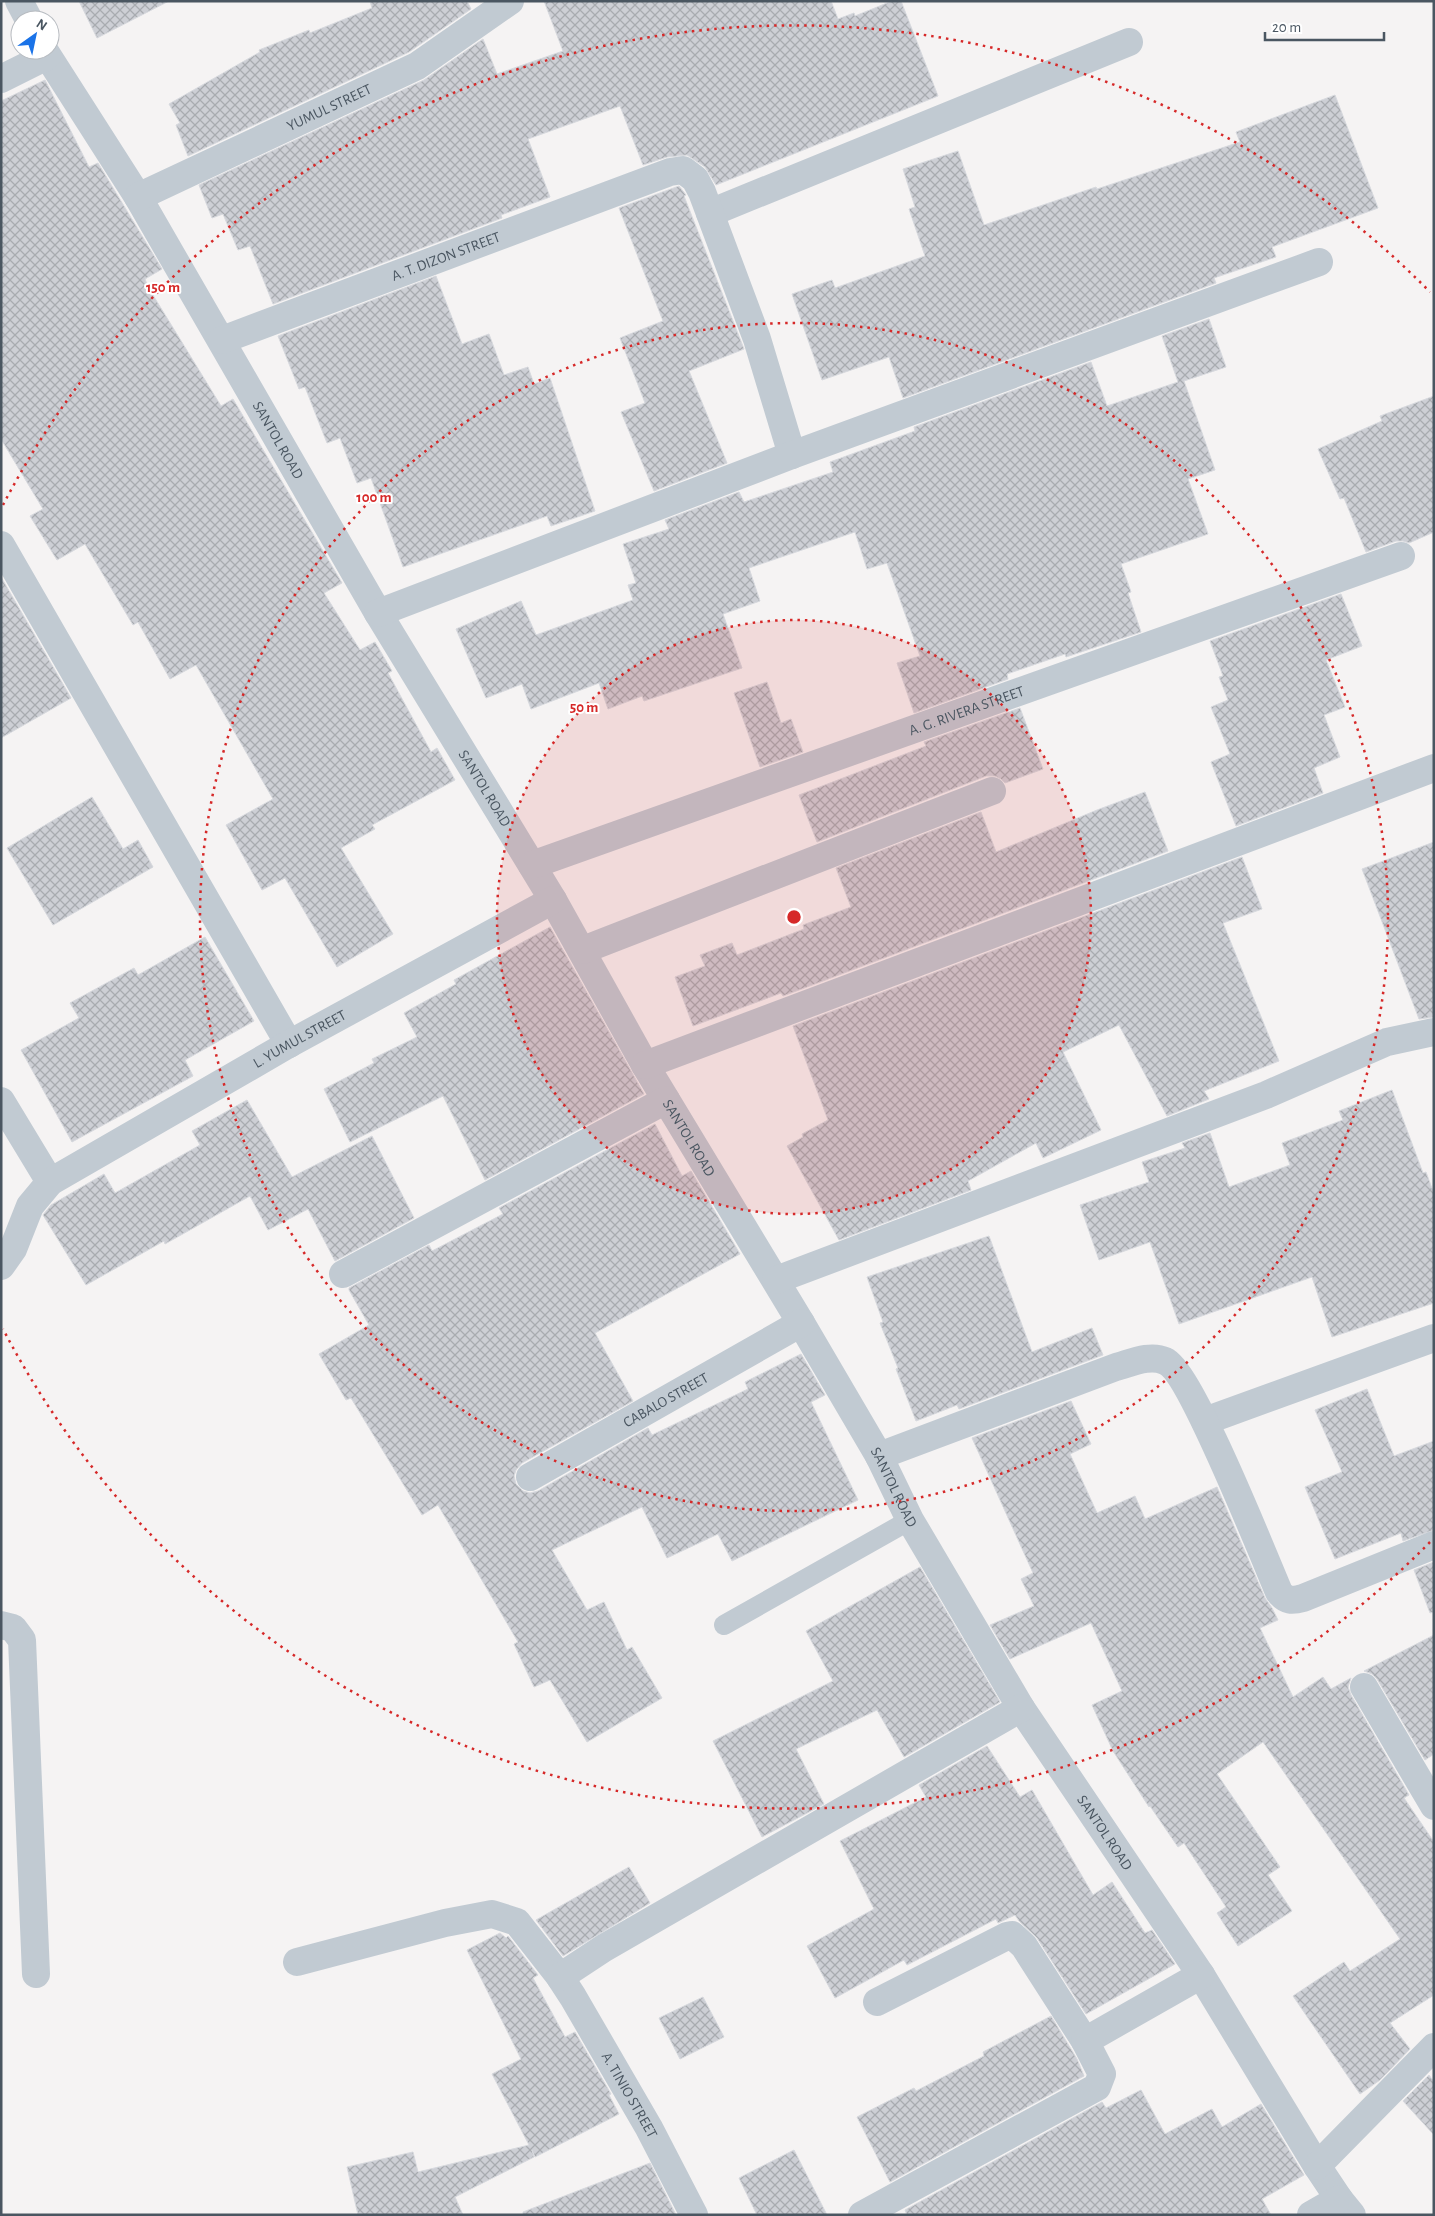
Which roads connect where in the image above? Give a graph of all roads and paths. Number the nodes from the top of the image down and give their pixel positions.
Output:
1 (510, 1) edge
2 (1129, 42) dead end
3 (34, 60) edge
4 (50, 60) edge
5 (1, 79) edge
6 (138, 197) junction
7 (710, 212) junction
8 (1319, 262) dead end
9 (222, 340) junction
10 (792, 455) junction
11 (1, 545) edge
12 (1401, 556) dead end
13 (378, 613) junction
14 (1434, 768) edge
15 (992, 791) dead end
16 (532, 865) junction
17 (553, 900) junction
18 (582, 950) junction
19 (1434, 1032) edge
20 (288, 1044) junction
21 (645, 1065) junction
22 (666, 1100) junction
23 (1, 1101) edge
24 (50, 1182) junction
25 (1, 1266) edge
26 (343, 1274) dead end
27 (776, 1280) junction
28 (801, 1323) junction
29 (1434, 1338) edge
30 (1205, 1421) junction
31 (879, 1456) junction
32 (530, 1477) dead end
33 (910, 1520) junction
34 (1434, 1545) edge
35 (1, 1625) edge
36 (724, 1625) dead end
37 (1364, 1686) dead end
38 (1021, 1708) junction
39 (1434, 1806) edge
40 (297, 1962) dead end
41 (36, 1974) dead end
42 (1201, 1976) junction
43 (560, 1977) junction
44 (877, 2002) dead end
45 (1085, 2041) junction
46 (1434, 2047) edge
47 (1317, 2166) junction
48 (1345, 2207) edge
49 (694, 2215) edge
50 (862, 2215) edge
51 (1311, 2215) edge

1 - 6 street, YUMUL STREET
2 - 7 street
3 - 5 street
4 - 6 street, SANTOL ROAD
6 - 9 street, SANTOL ROAD
7 - 9 street, A. T. DIZON STREET
7 - 10 street
8 - 10 street
9 - 13 street, SANTOL ROAD
10 - 13 street
11 - 20 street
12 - 16 street, A. G. RIVERA STREET
13 - 16 street, SANTOL ROAD
14 - 21 street
15 - 18 street
16 - 17 street, SANTOL ROAD
17 - 18 street, SANTOL ROAD
17 - 20 street, L. YUMUL STREET
18 - 21 street, SANTOL ROAD
19 - 27 street
20 - 24 street, L. YUMUL STREET
21 - 22 street, SANTOL ROAD
22 - 26 street
22 - 27 street, SANTOL ROAD
23 - 24 street
24 - 25 street
27 - 28 street, SANTOL ROAD
28 - 31 street, SANTOL ROAD
28 - 32 street, CABALO STREET
29 - 30 street
30 - 31 street
30 - 34 street
31 - 33 street, SANTOL ROAD
33 - 36 lane
33 - 38 street, SANTOL ROAD
35 - 41 street
37 - 39 street
38 - 42 street, SANTOL ROAD
38 - 43 street
40 - 43 street, A. TINIO STREET
42 - 45 street
42 - 47 street, SANTOL ROAD
43 - 49 street, A. TINIO STREET
44 - 45 street
45 - 50 street
46 - 47 street
47 - 48 street, SANTOL ROAD
48 - 51 street

